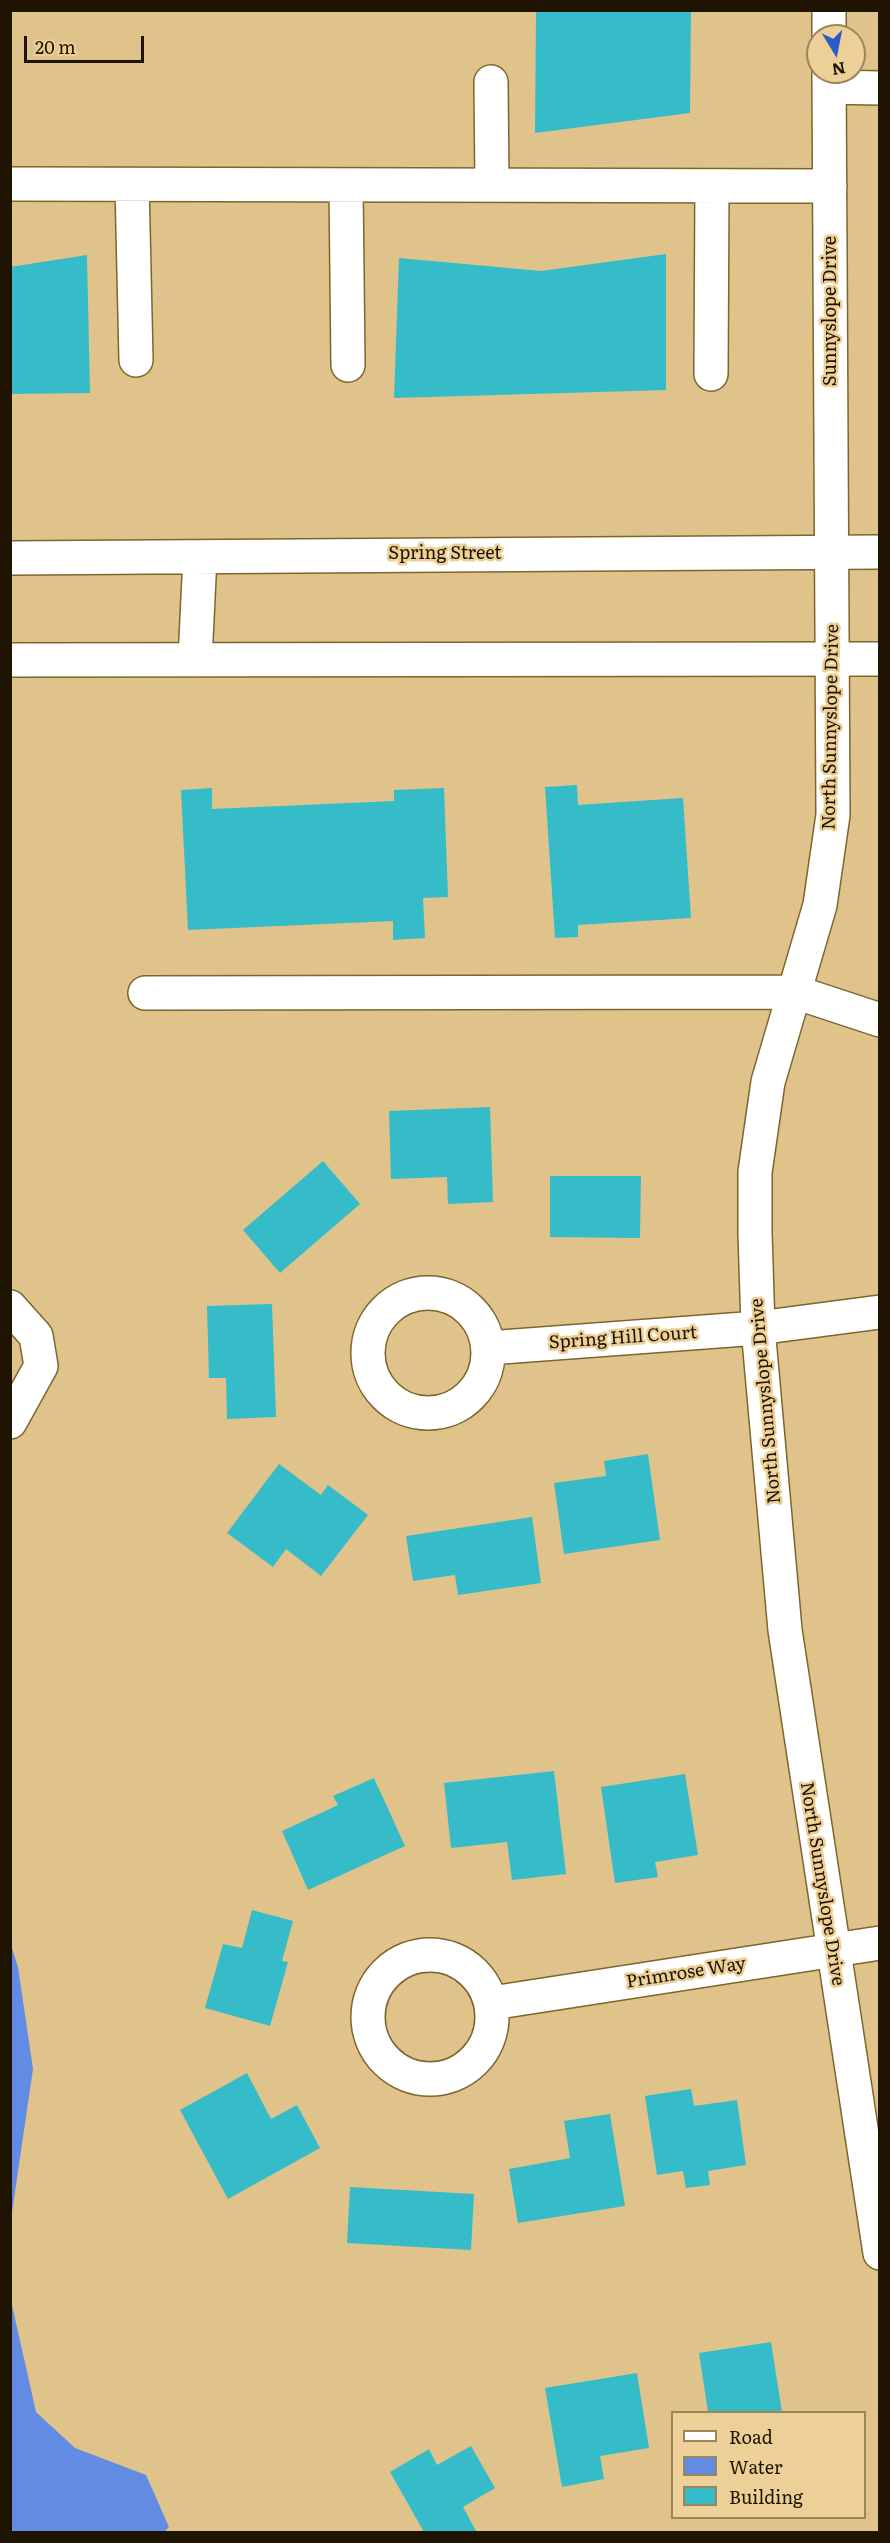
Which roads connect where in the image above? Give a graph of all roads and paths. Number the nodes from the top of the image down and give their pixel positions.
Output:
1 (491, 82) dead end
2 (829, 84) edge
3 (854, 84) edge
4 (879, 88) edge
5 (10, 184) edge
6 (132, 184) junction
7 (346, 185) junction
8 (492, 185) junction
9 (712, 186) junction
10 (830, 186) junction
11 (136, 360) dead end
12 (348, 365) dead end
13 (711, 374) dead end
14 (832, 551) junction
15 (879, 552) edge
16 (200, 556) junction
17 (10, 558) edge
18 (879, 659) edge
19 (10, 660) edge
20 (195, 660) junction
21 (834, 660) junction
22 (795, 992) junction
23 (145, 993) dead end
24 (879, 1020) edge
25 (10, 1307) edge
26 (879, 1312) edge
27 (758, 1328) junction
28 (488, 1348) dead end
29 (10, 1422) edge
30 (879, 1943) edge
31 (832, 1950) junction
32 (492, 2003) dead end
33 (879, 2253) edge

1 - 8 street
2 - 10 street, Sunnyslope Drive
3 - 4 street
5 - 6 street
6 - 7 street
6 - 11 street
7 - 8 street
7 - 12 street
8 - 9 street
9 - 10 street
9 - 13 street
10 - 14 street, Sunnyslope Drive
14 - 15 street, Spring Street
14 - 16 street, Spring Street
14 - 21 street, North Sunnyslope Drive
16 - 17 street, Spring Street
16 - 20 street
18 - 21 street
19 - 20 street
20 - 21 street
21 - 22 street, North Sunnyslope Drive
22 - 23 street
22 - 24 street
22 - 27 street, North Sunnyslope Drive
25 - 29 street
26 - 27 street, Spring Hill Court
27 - 28 street, Spring Hill Court
27 - 31 street, North Sunnyslope Drive
30 - 31 street, Primrose Way
31 - 32 street, Primrose Way
31 - 33 street, North Sunnyslope Drive

